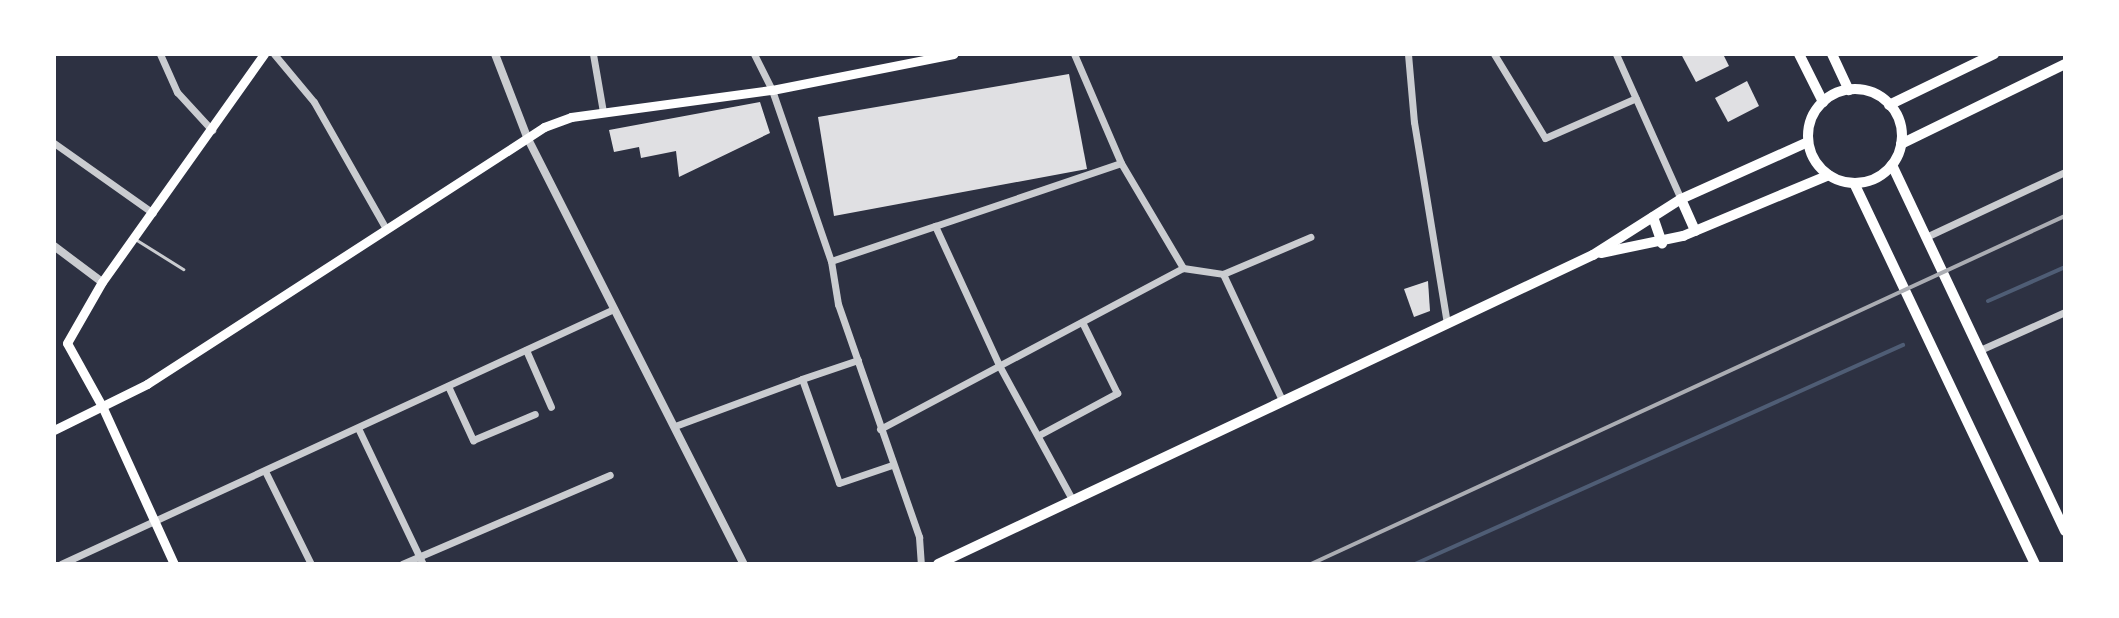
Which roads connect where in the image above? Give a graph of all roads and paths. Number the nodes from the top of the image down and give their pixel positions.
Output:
1 (160, 54) edge
2 (264, 54) edge
3 (274, 54) edge
4 (495, 54) edge
5 (593, 54) edge
6 (754, 54) edge
7 (953, 54) edge
8 (1074, 54) edge
9 (1410, 54) edge
10 (1494, 54) edge
11 (1616, 54) edge
12 (1799, 54) edge
13 (1832, 54) edge
14 (1994, 54) edge
15 (2065, 64) edge
16 (772, 90) junction
17 (1849, 90) junction
18 (1636, 98) junction
19 (1823, 102) junction
20 (1889, 105) junction
21 (603, 112) junction
22 (212, 130) junction
23 (527, 137) junction
24 (1808, 142) junction
25 (54, 143) edge
26 (1901, 144) junction
27 (1121, 163) junction
28 (1892, 165) junction
29 (2065, 172) edge
30 (1829, 175) junction
31 (1854, 183) junction
32 (1681, 199) junction
33 (154, 214) junction
34 (1653, 217) junction
35 (935, 226) junction
36 (386, 229) junction
37 (1695, 231) junction
38 (1310, 237) dead end
39 (1926, 237) junction
40 (135, 239) junction
41 (1662, 243) junction
42 (54, 246) edge
43 (1593, 255) junction
44 (831, 261) junction
45 (1183, 268) junction
46 (183, 269) dead end
47 (1223, 274) junction
48 (102, 282) junction
49 (614, 309) junction
50 (2065, 312) edge
51 (1082, 322) junction
52 (1447, 323) junction
53 (526, 350) junction
54 (1980, 350) junction
55 (858, 360) junction
56 (999, 365) junction
57 (802, 379) junction
58 (448, 386) junction
59 (1283, 402) junction
60 (551, 407) dead end
61 (103, 408) junction
62 (535, 414) dead end
63 (675, 426) junction
64 (358, 428) junction
65 (880, 429) junction
66 (54, 430) edge
67 (1039, 435) junction
68 (892, 465) junction
69 (265, 471) junction
70 (610, 475) dead end
71 (1073, 501) junction
72 (152, 524) junction
73 (2065, 531) edge
74 (422, 560) edge
75 (61, 564) edge
76 (174, 564) edge
77 (311, 564) edge
78 (402, 564) edge
79 (744, 564) edge
80 (921, 564) edge
81 (938, 564) edge
82 (2035, 564) edge

1 - 22 street
2 - 22 main road
3 - 36 street
4 - 23 street
5 - 21 street
6 - 16 street
7 - 16 main road
8 - 27 street
9 - 52 street
10 - 18 street
11 - 18 street
12 - 19 main road
13 - 17 main road
14 - 20 main road
15 - 26 main road
16 - 21 main road
16 - 44 street
17 - 19 main road
17 - 20 main road
18 - 32 street
19 - 24 main road
20 - 26 main road
21 - 23 main road
22 - 33 main road
23 - 36 main road
23 - 49 street
24 - 30 main road
24 - 32 main road
25 - 33 street
26 - 28 main road
27 - 35 street
27 - 45 street
28 - 31 main road
28 - 39 main road
29 - 39 street
30 - 31 main road
30 - 37 main road
31 - 82 main road
32 - 34 main road
32 - 37 main road
33 - 40 main road
34 - 41 main road
34 - 43 main road
35 - 44 street
35 - 56 street
36 - 61 main road
37 - 41 main road
38 - 47 street
39 - 54 main road
40 - 46 lane
40 - 48 main road
41 - 43 main road
42 - 48 street
43 - 52 main road
44 - 55 street
45 - 47 street
45 - 51 street
47 - 59 street
48 - 61 main road
49 - 53 street
49 - 63 street
50 - 54 street
51 - 56 street
51 - 67 street
52 - 59 main road
53 - 58 street
53 - 60 street
54 - 73 main road
55 - 57 street
55 - 65 street
56 - 65 street
56 - 67 street
57 - 63 street
57 - 68 street
58 - 62 street
58 - 64 street
59 - 71 main road
61 - 66 main road
61 - 72 main road
63 - 79 street
64 - 69 street
64 - 74 street
65 - 68 street
67 - 71 street
68 - 80 street
69 - 72 street
69 - 77 street
70 - 74 street
71 - 81 main road
72 - 75 street
72 - 76 main road
74 - 78 street

